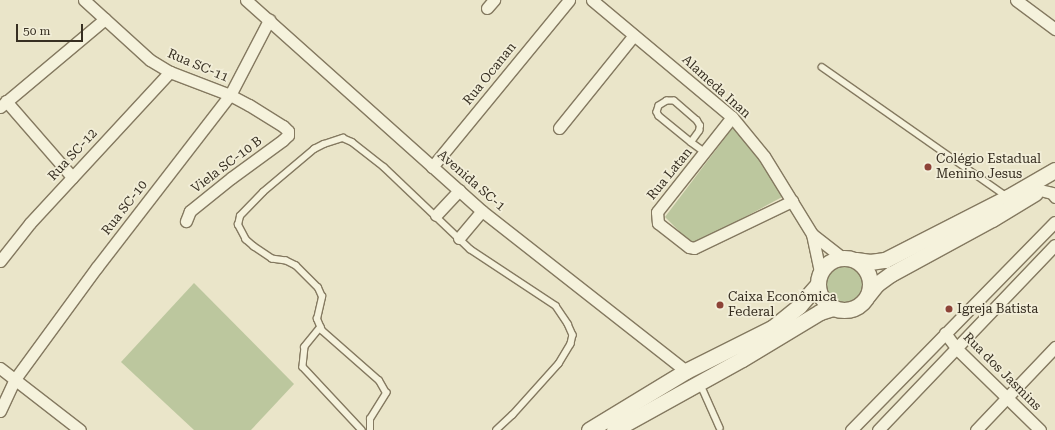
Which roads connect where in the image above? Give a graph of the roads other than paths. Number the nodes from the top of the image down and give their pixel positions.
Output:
1 (84, 0) edge
2 (246, 0) edge
3 (569, 0) edge
4 (592, 0) edge
5 (1016, 0) edge
6 (105, 19) junction
7 (269, 20) junction
8 (1055, 29) edge
9 (634, 35) junction
10 (822, 67) dead end
11 (170, 72) junction
12 (230, 96) junction
13 (3, 104) edge
14 (732, 117) junction
15 (559, 128) dead end
16 (288, 133) joint
17 (691, 142) junction
18 (705, 152) junction
19 (432, 167) junction
20 (1055, 170) edge
21 (72, 176) junction
22 (1055, 182) edge
23 (459, 190) junction
24 (1040, 190) junction
25 (1008, 197) junction
26 (1055, 197) edge
27 (792, 201) junction
28 (482, 211) junction
29 (436, 215) junction
30 (186, 221) dead end
31 (1055, 222) edge
32 (812, 234) junction
33 (459, 238) junction
34 (1055, 245) edge
35 (849, 259) junction
36 (0, 261) edge
37 (819, 278) junction
38 (868, 295) junction
39 (833, 308) junction
40 (321, 327) junction
41 (945, 333) junction
42 (1055, 347) edge
43 (957, 349) junction
44 (0, 368) edge
45 (686, 371) junction
46 (15, 379) junction
47 (700, 382) junction
48 (1007, 399) junction
49 (0, 411) edge
50 (720, 429) edge
51 (80, 430) edge
52 (362, 430) edge
53 (370, 430) edge
54 (497, 430) edge
55 (589, 430) edge
56 (614, 430) edge
57 (851, 430) edge
58 (878, 430) edge
59 (976, 430) edge
60 (1040, 430) edge

1 - 6 street, Rua SC-11
2 - 7 street, Avenida SC-1
3 - 19 street, Rua Ocanan
4 - 9 street, Alameda Inan
5 - 8 street
6 - 11 street, Rua SC-11
6 - 13 street
7 - 12 street, Rua SC-10
7 - 19 street, Avenida SC-1
9 - 14 street, Alameda Inan
9 - 15 street
10 - 25 lane
11 - 12 street, Rua SC-11
11 - 21 street, Rua SC-12
12 - 16 street, Rua SC-11
12 - 46 street, Rua SC-10
13 - 21 street
14 - 18 street, Rua Latan
14 - 27 street, Alameda Inan
16 - 30 street, Viela SC-10 B
17 - 17 lane
17 - 18 lane
18 - 27 street, Rua Latan
19 - 23 street, Avenida SC-1
20 - 25 main road
21 - 36 street, Rua SC-12
22 - 24 main road
23 - 28 street, Avenida SC-1
23 - 29 street
24 - 26 street
24 - 38 main road
25 - 35 main road
27 - 32 street, Alameda Inan
28 - 33 street
28 - 45 street, Avenida SC-1
29 - 33 lane
29 - 40 lane
31 - 41 street
32 - 35 street, Alameda Inan
32 - 37 street, Alameda Inan
33 - 54 lane
34 - 43 street
35 - 37 main road
35 - 38 main road
37 - 39 main road
37 - 45 main road
38 - 39 main road
39 - 47 main road
40 - 52 lane
40 - 53 lane
41 - 43 street, Rua dos Jasmins
41 - 57 street
42 - 48 street
43 - 48 street, Rua dos Jasmins
43 - 58 street
44 - 46 street
45 - 55 main road
46 - 49 street, Rua SC-10
46 - 51 street
47 - 50 lane
47 - 56 main road
48 - 59 street
48 - 60 street, Rua dos Jasmins

